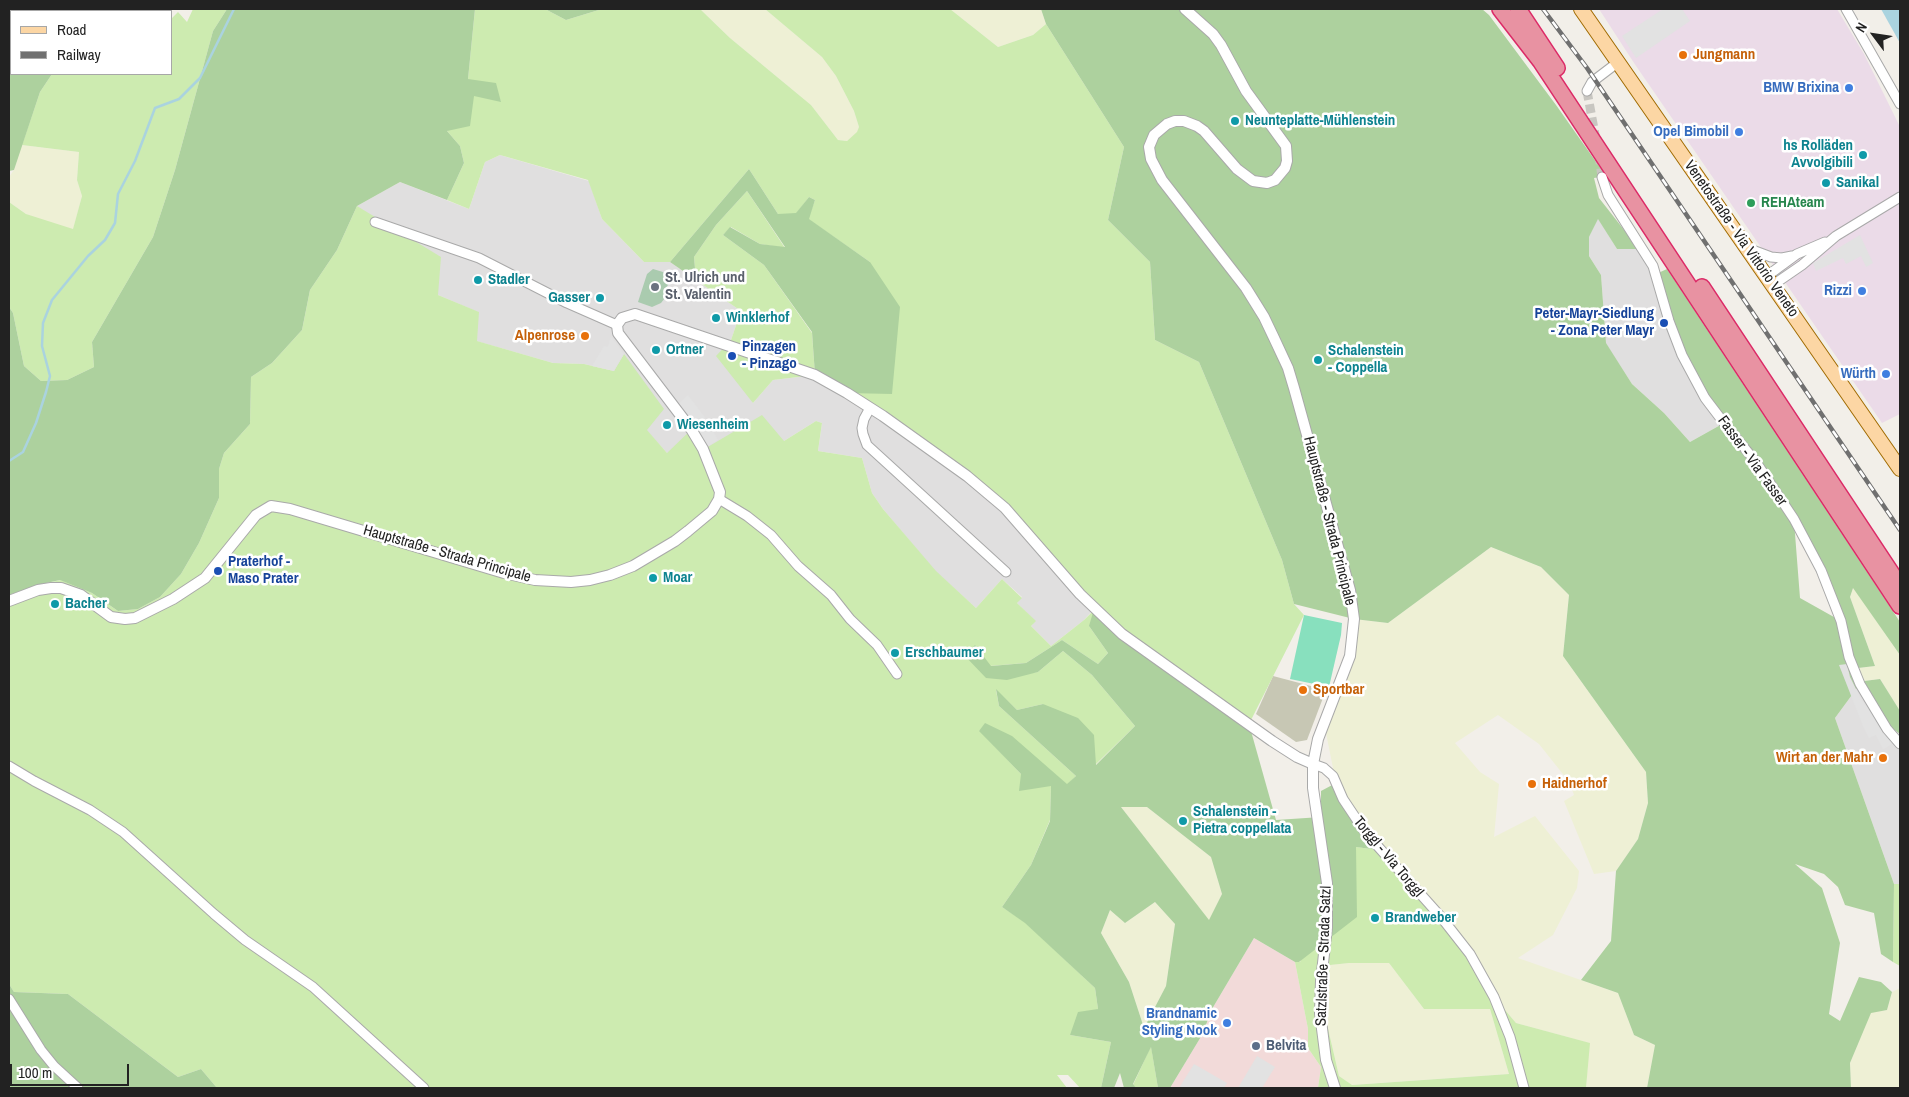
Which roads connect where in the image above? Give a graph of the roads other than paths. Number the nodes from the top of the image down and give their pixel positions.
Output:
1 (1185, 9) edge
2 (1500, 9) edge
3 (1518, 9) edge
4 (1581, 9) edge
5 (1846, 9) edge
6 (1617, 63) junction
7 (1587, 91) dead end
8 (1900, 104) edge
9 (1602, 178) tunnel mouth
10 (1900, 197) edge
11 (375, 222) dead end
12 (1836, 236) junction
13 (1747, 248) junction
14 (1797, 254) junction
15 (1770, 280) junction
16 (617, 325) junction
17 (870, 408) junction
18 (1900, 469) edge
19 (719, 499) junction
20 (1006, 572) dead end
21 (1900, 586) edge
22 (9, 601) edge
23 (1900, 606) edge
24 (897, 674) dead end
25 (1900, 744) edge
26 (1313, 764) junction
27 (9, 766) edge
28 (11, 1003) edge
29 (78, 1088) edge
30 (424, 1088) edge
31 (1335, 1088) edge
32 (1524, 1088) edge

1 - 26 street, Hauptstraße - Strada Principale
2 - 23 highway
3 - 21 highway
4 - 6 main road, Venetostraße - Via Vittorio Veneto
5 - 8 street
6 - 7 street
6 - 13 main road, Venetostraße - Via Vittorio Veneto
9 - 25 street, Fasser - Via Fasser
10 - 12 street
11 - 16 street
12 - 14 street
12 - 15 street
13 - 14 street
13 - 15 main road, Venetostraße - Via Vittorio Veneto
14 - 15 street
15 - 18 main road, Venetostraße - Via Vittorio Veneto
16 - 17 street
16 - 19 street
17 - 20 street
17 - 26 street
19 - 22 street, Hauptstraße - Strada Principale
19 - 24 street
26 - 31 street, Satzlstraße - Strada Satzl
26 - 32 street, Torggl - Via Torggl
27 - 30 street
28 - 29 street

